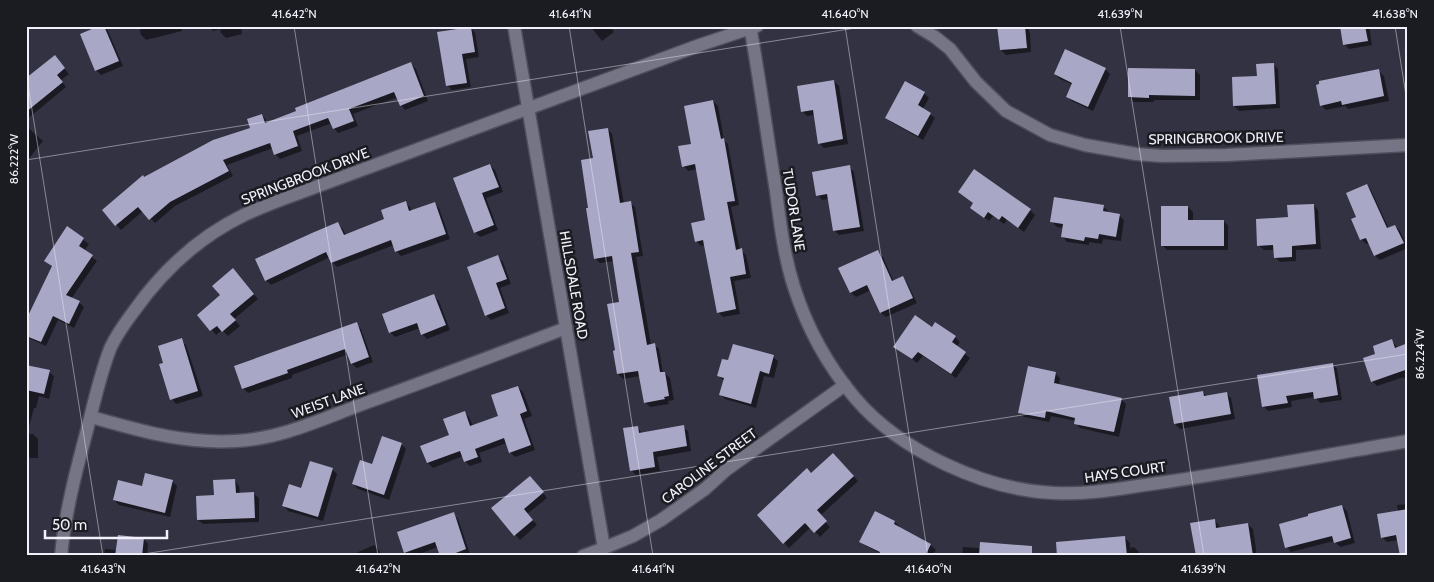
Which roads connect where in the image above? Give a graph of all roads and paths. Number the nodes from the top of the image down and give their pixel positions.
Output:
1 (514, 26) edge
2 (752, 27) edge
3 (919, 27) edge
4 (528, 108) junction
5 (1408, 144) edge
6 (566, 328) junction
7 (845, 385) junction
8 (91, 417) junction
9 (1408, 441) edge
10 (604, 548) junction
11 (62, 556) edge
12 (583, 556) edge

1 - 4 street, HILLSDALE ROAD
2 - 4 street, SPRINGBROOK DRIVE
2 - 7 street, TUDOR LANE
3 - 5 street, SPRINGBROOK DRIVE
4 - 6 street, HILLSDALE ROAD
4 - 8 street, SPRINGBROOK DRIVE
6 - 8 street, WEIST LANE
6 - 10 street, HILLSDALE ROAD
7 - 9 street, HAYS COURT
7 - 10 street, CAROLINE STREET
8 - 11 street, SPRINGBROOK DRIVE
10 - 12 street, CAROLINE STREET

